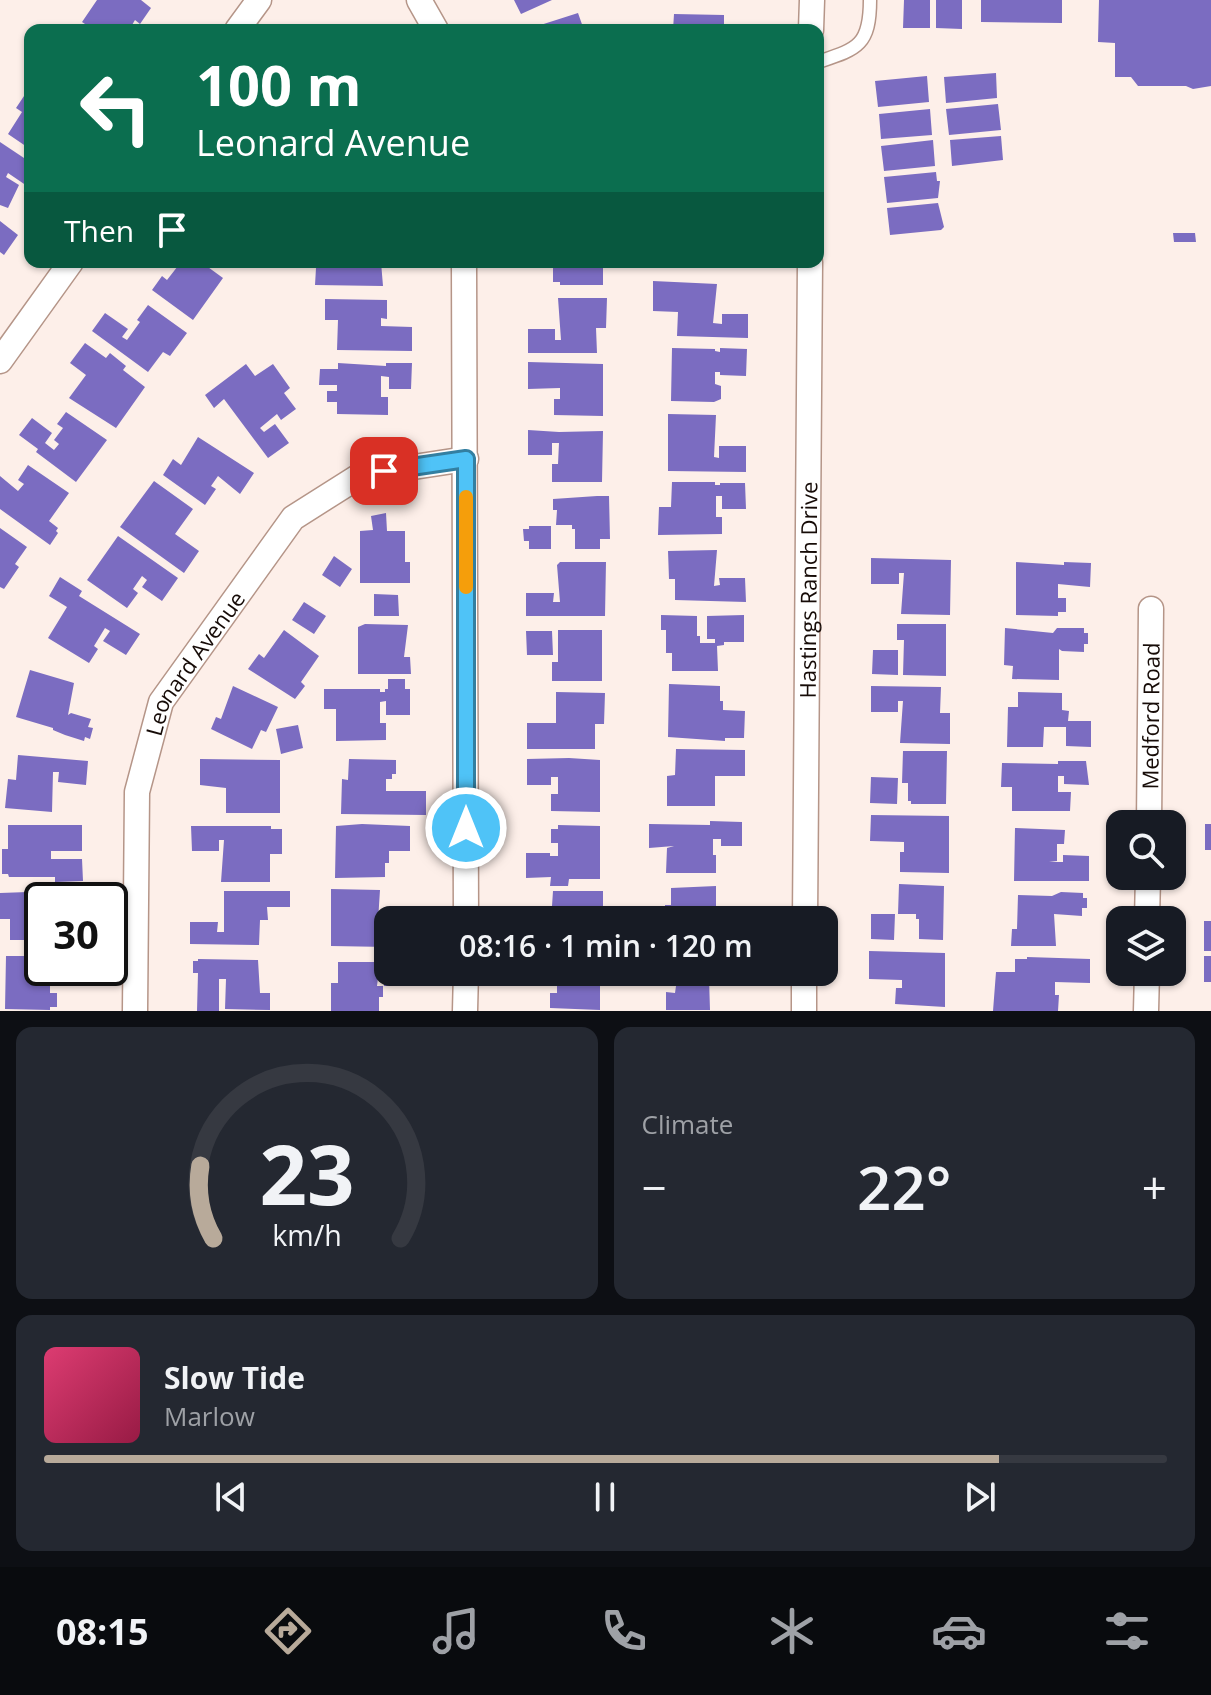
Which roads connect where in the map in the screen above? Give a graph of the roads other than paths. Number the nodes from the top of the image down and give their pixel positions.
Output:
1 (259, 0) edge
2 (419, 0) edge
3 (812, 0) edge
4 (870, 0) edge
5 (241, 24) edge
6 (433, 24) edge
7 (811, 24) edge
8 (824, 60) edge
9 (67, 268) edge
10 (464, 268) edge
11 (810, 268) edge
12 (0, 361) edge
13 (466, 459) junction
14 (1151, 609) dead end
15 (1149, 810) edge
16 (466, 906) edge
17 (805, 906) edge
18 (466, 986) edge
19 (804, 986) edge
20 (1147, 986) edge
21 (135, 1011) edge
22 (465, 1011) edge
23 (804, 1011) edge
24 (1146, 1011) edge

1 - 5 street
2 - 6 street
3 - 7 street
4 - 8 lane
9 - 12 street
10 - 13 street
11 - 17 street, Hastings Ranch Drive
13 - 16 street
13 - 21 street, Leonard Avenue
14 - 15 street, Medford Road
18 - 22 street
19 - 23 street
20 - 24 street

